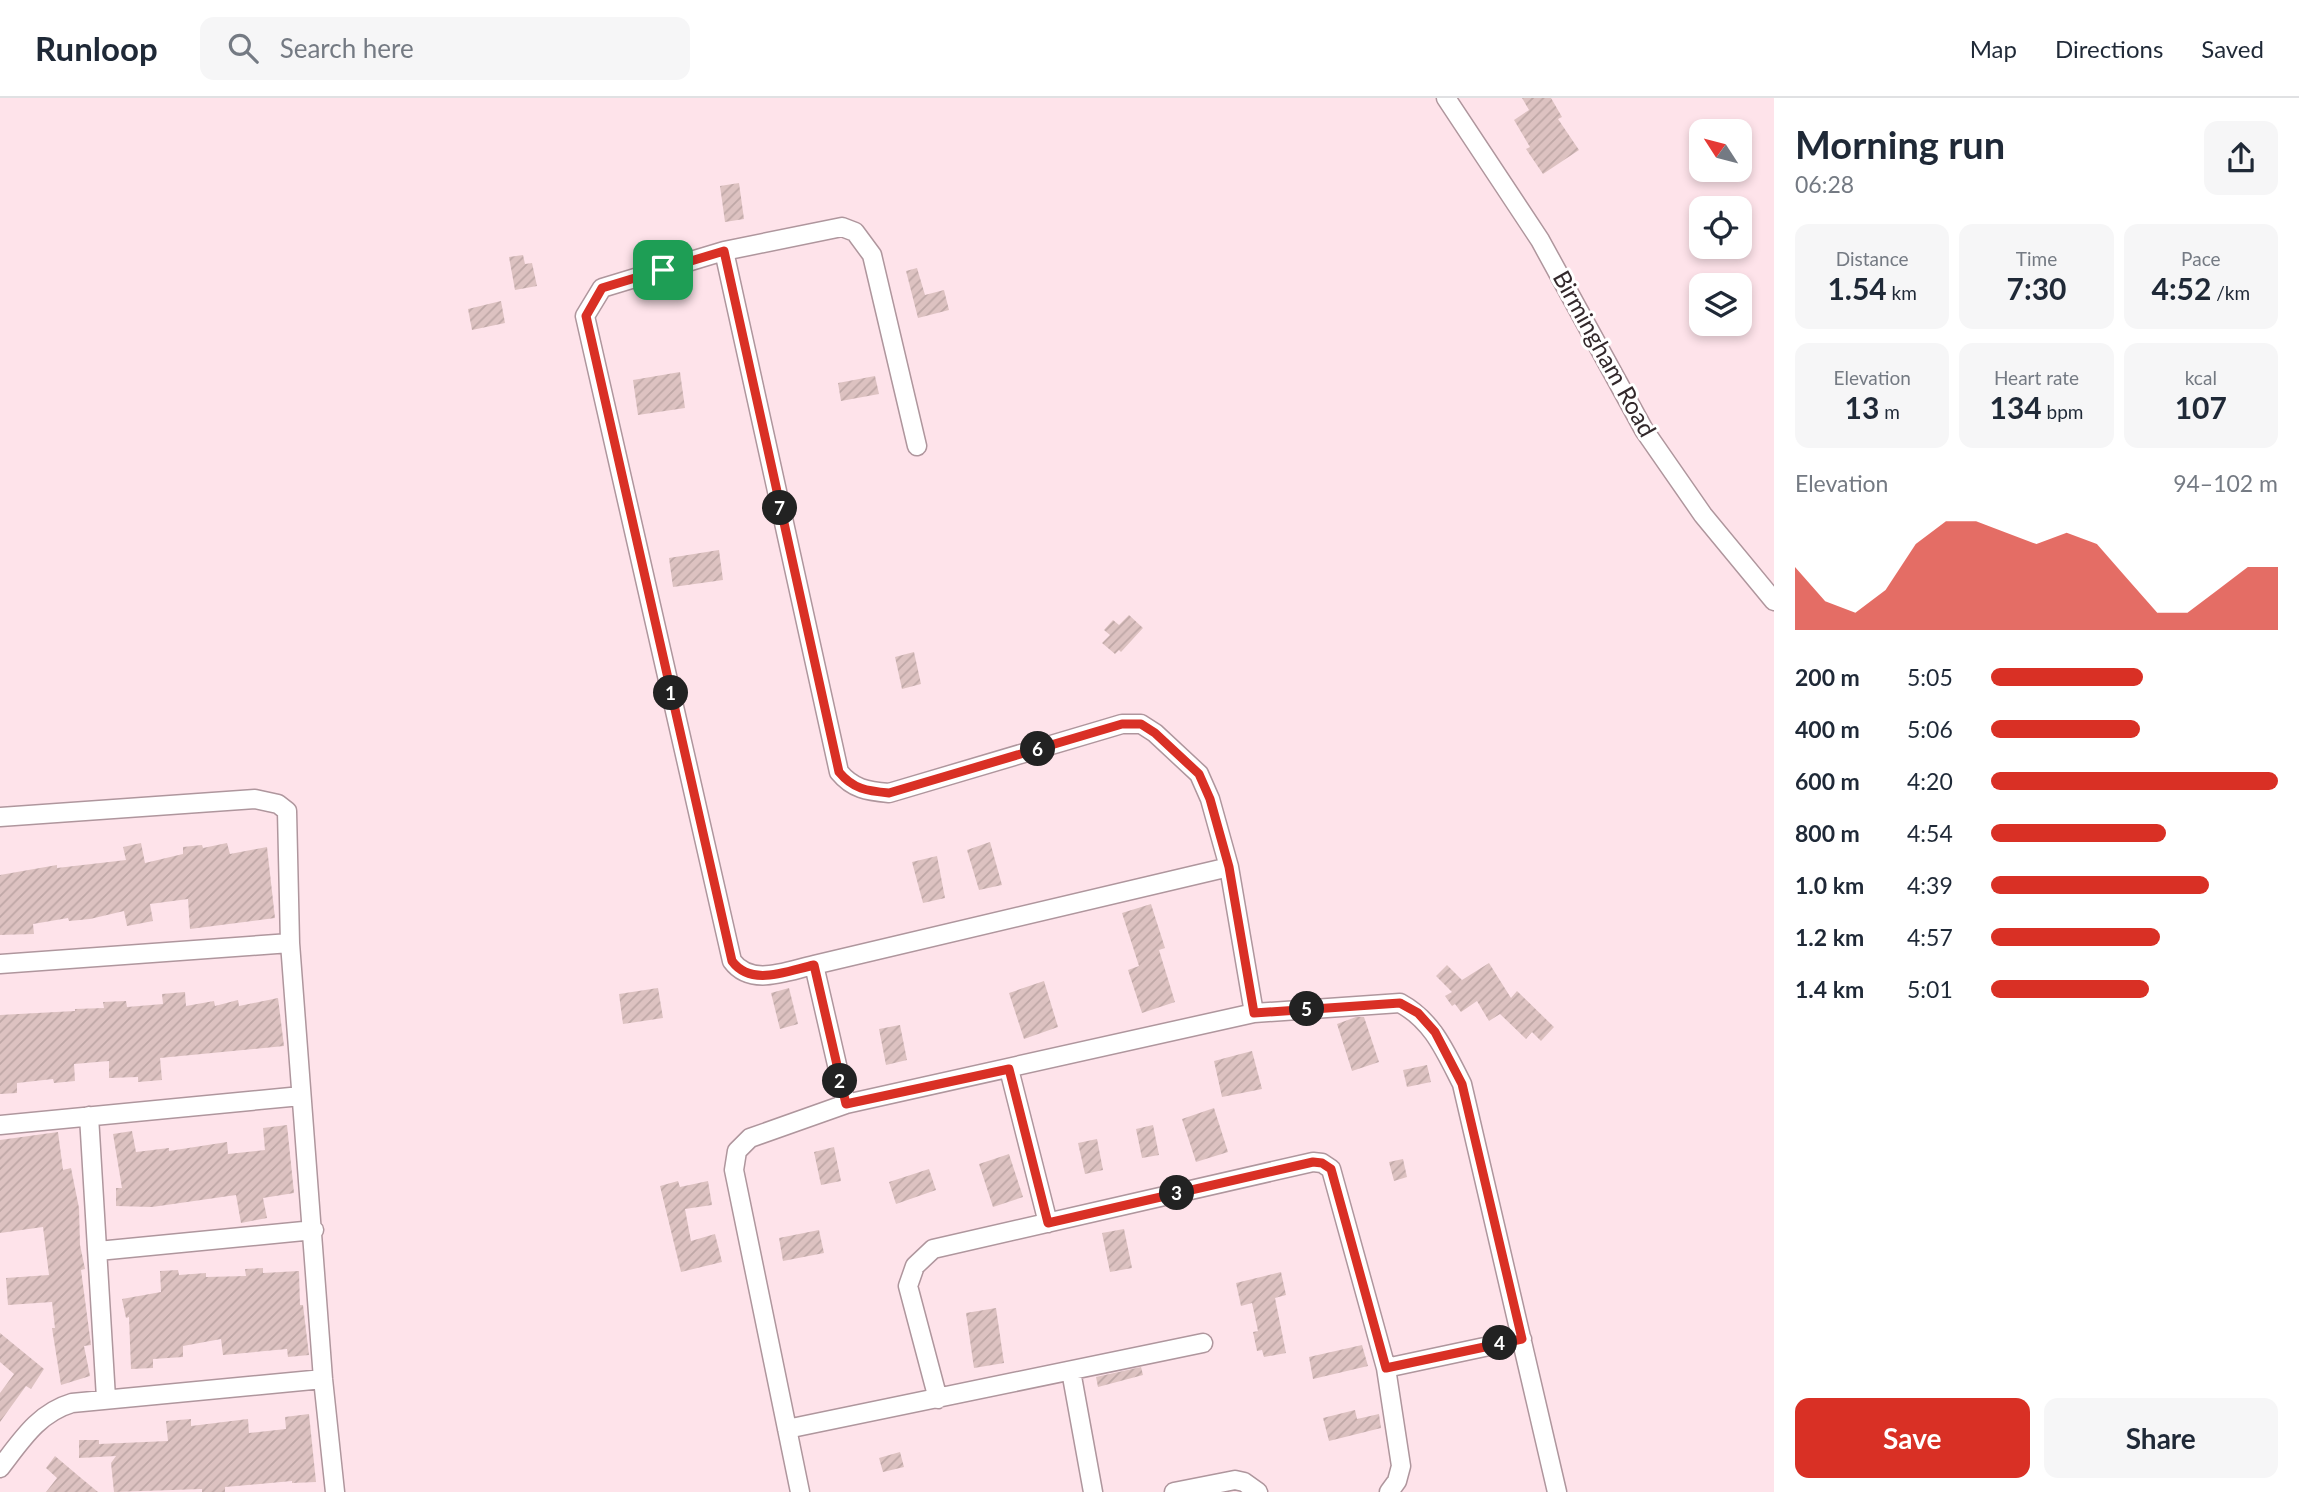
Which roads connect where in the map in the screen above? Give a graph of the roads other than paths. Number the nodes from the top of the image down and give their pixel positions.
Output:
1 (1446, 98) edge
2 (724, 251) junction
3 (917, 446) dead end
4 (1774, 601) edge
5 (0, 817) edge
6 (1229, 867) junction
7 (290, 943) junction
8 (0, 964) edge
9 (814, 965) junction
10 (1254, 1013) junction
11 (1009, 1069) junction
12 (301, 1097) junction
13 (846, 1104) junction
14 (89, 1116) junction
15 (0, 1125) edge
16 (1048, 1223) junction
17 (314, 1230) junction
18 (98, 1251) junction
19 (1522, 1339) junction
20 (1203, 1343) dead end
21 (1386, 1368) junction
22 (1071, 1371) junction
23 (323, 1379) junction
24 (106, 1398) junction
25 (938, 1399) junction
26 (787, 1429) junction
27 (0, 1468) edge
28 (335, 1492) edge
29 (800, 1492) edge
30 (1093, 1492) edge
31 (1174, 1492) edge
32 (1258, 1492) edge
33 (1390, 1492) edge
34 (1557, 1492) edge

1 - 4 street, Birmingham Road
2 - 3 street
2 - 6 street
2 - 9 street
5 - 7 street
6 - 9 street
6 - 10 street
7 - 8 street
7 - 12 street
9 - 13 street
10 - 11 street
10 - 19 street
11 - 13 street
11 - 16 street
12 - 14 street
12 - 17 street
13 - 26 street
14 - 15 street
14 - 18 street
16 - 21 street
16 - 25 street
17 - 18 street
17 - 23 street
18 - 24 street
19 - 21 street
19 - 34 street
20 - 22 street
21 - 33 street
22 - 25 street
22 - 30 street
23 - 24 street
23 - 28 street
24 - 27 street
25 - 26 street
26 - 29 street
31 - 32 street

